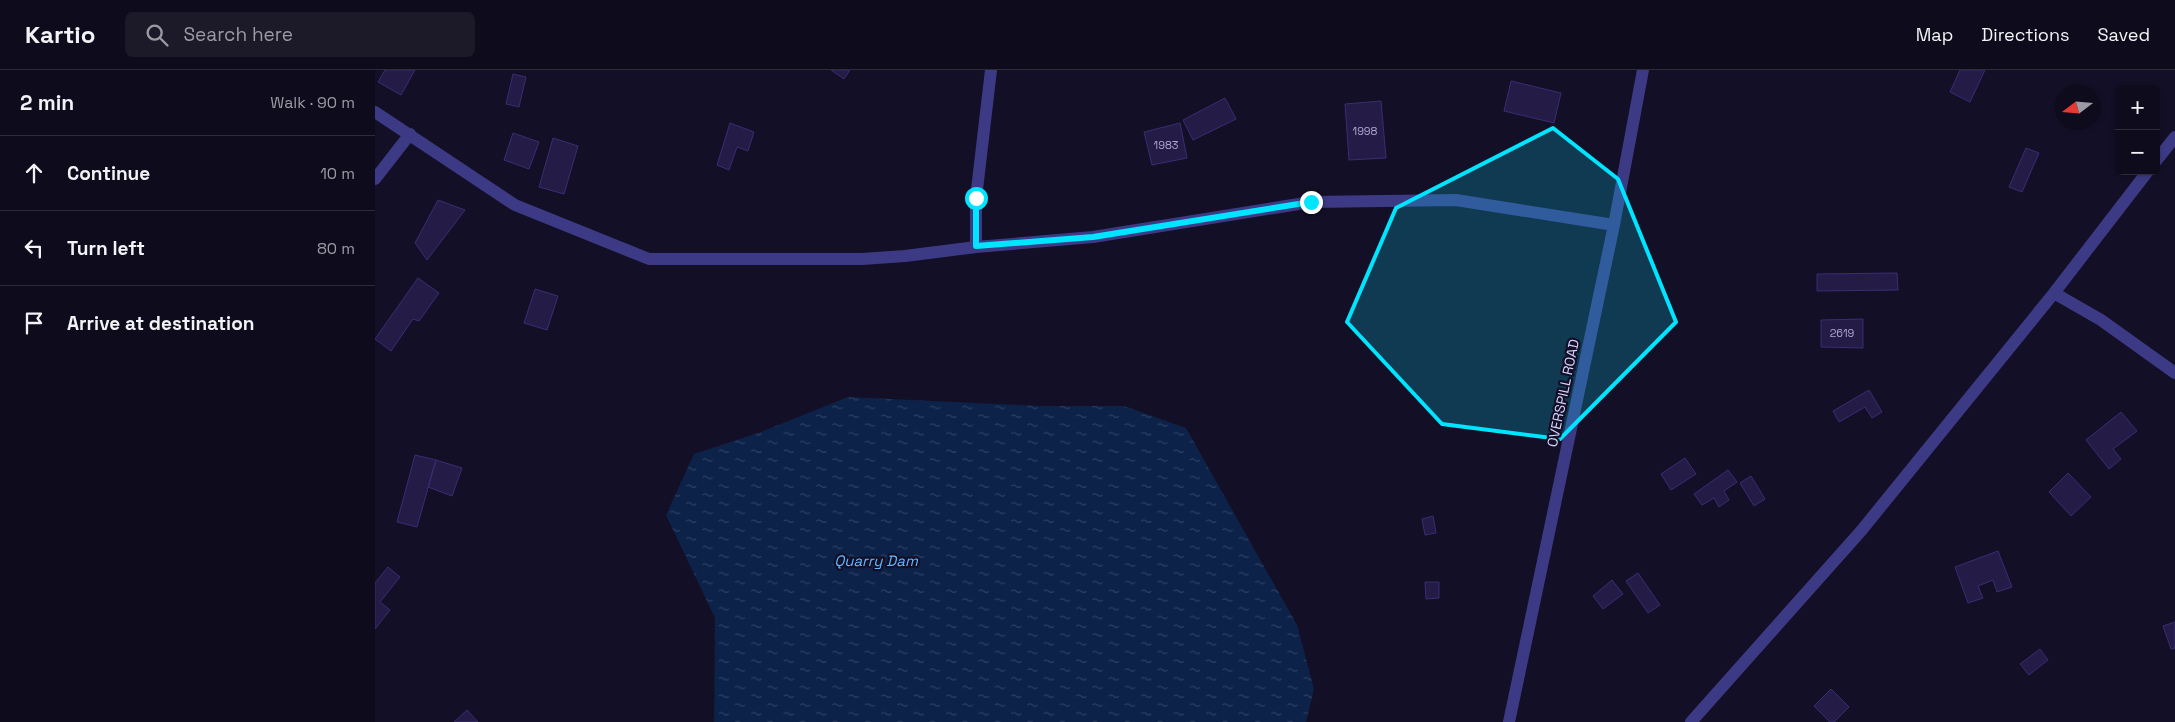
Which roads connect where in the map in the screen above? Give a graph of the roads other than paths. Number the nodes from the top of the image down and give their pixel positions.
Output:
1 (991, 70) edge
2 (1643, 70) edge
3 (375, 112) edge
4 (410, 134) junction
5 (2175, 137) edge
6 (2160, 156) edge
7 (2145, 175) edge
8 (375, 179) edge
9 (1614, 225) junction
10 (976, 246) junction
11 (2053, 293) junction
12 (2175, 373) edge
13 (1509, 722) edge
14 (1691, 722) edge

1 - 10 street
2 - 9 street, OVERSPILL ROAD
3 - 4 street
4 - 8 street
4 - 10 street
5 - 6 street
7 - 11 street
9 - 10 street
9 - 13 street, OVERSPILL ROAD
11 - 12 street
11 - 14 street

